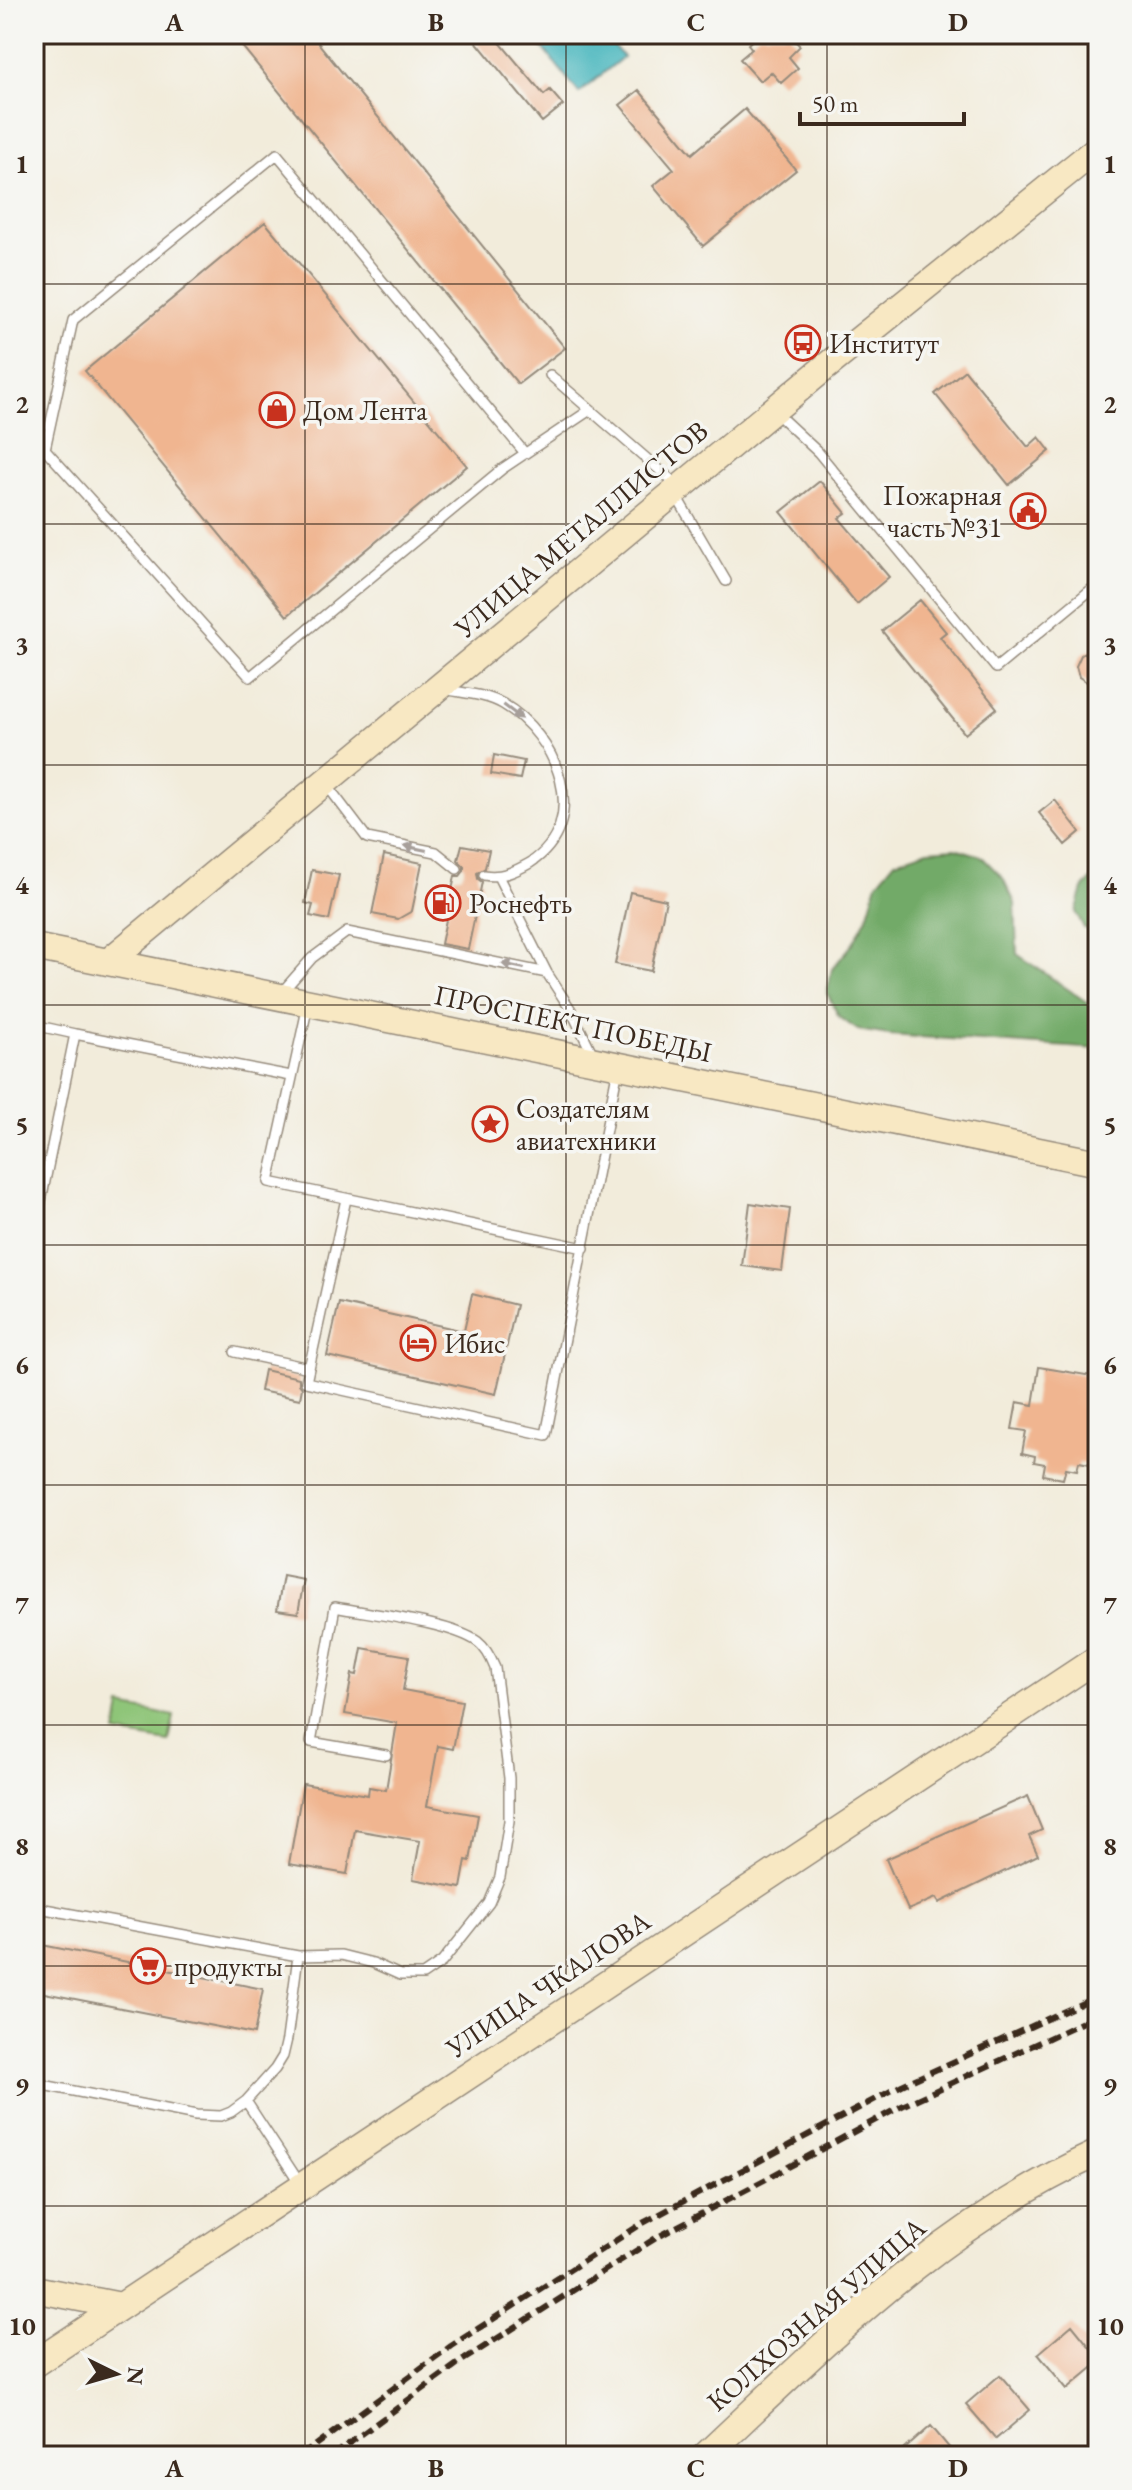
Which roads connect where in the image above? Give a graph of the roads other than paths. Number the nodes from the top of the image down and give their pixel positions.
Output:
1 (1098, 148) edge
2 (550, 375) dead end
3 (590, 410) junction
4 (773, 411) junction
5 (524, 452) junction
6 (677, 490) junction
7 (726, 581) dead end
8 (1098, 584) edge
9 (439, 689) junction
10 (326, 783) junction
11 (457, 869) dead end
12 (484, 875) dead end
13 (499, 878) junction
14 (34, 947) edge
15 (108, 962) junction
16 (547, 973) junction
17 (279, 996) junction
18 (308, 1001) junction
19 (34, 1025) edge
20 (75, 1034) junction
21 (607, 1062) junction
22 (291, 1076) junction
23 (1098, 1163) edge
24 (346, 1199) junction
25 (34, 1235) edge
26 (584, 1248) junction
27 (235, 1352) dead end
28 (309, 1368) junction
29 (1098, 1658) edge
30 (386, 1755) dead end
31 (34, 1907) edge
32 (298, 1956) junction
33 (34, 2081) edge
34 (246, 2101) junction
35 (1098, 2153) edge
36 (302, 2186) junction
37 (34, 2289) edge
38 (121, 2306) junction
39 (34, 2364) edge
40 (705, 2456) edge

1 - 4 street, УЛИЦА МЕТАЛЛИСТОВ
2 - 3 lane
3 - 5 lane
3 - 6 lane
4 - 6 street, УЛИЦА МЕТАЛЛИСТОВ
4 - 8 lane
5 - 5 lane
6 - 7 lane
6 - 9 street, УЛИЦА МЕТАЛЛИСТОВ
9 - 10 street, УЛИЦА МЕТАЛЛИСТОВ
9 -> 13 lane
11 -> 10 lane
10 - 15 street, УЛИЦА МЕТАЛЛИСТОВ
12 - 13 lane
13 - 16 lane
14 - 15 street, ПРОСПЕКТ ПОБЕДЫ
15 - 17 street, ПРОСПЕКТ ПОБЕДЫ
16 -> 17 lane
16 - 21 lane
17 - 18 street, ПРОСПЕКТ ПОБЕДЫ
18 - 21 street, ПРОСПЕКТ ПОБЕДЫ
18 - 22 lane
19 - 20 lane
20 - 22 lane
20 - 25 lane
21 - 23 street, ПРОСПЕКТ ПОБЕДЫ
21 - 26 lane
22 - 24 lane
24 - 26 lane
24 - 28 lane
26 - 28 lane
27 - 28 lane
29 - 36 street, УЛИЦА ЧКАЛОВА
30 - 32 lane
31 - 32 lane
32 - 34 lane
33 - 34 lane
34 - 36 lane
35 - 40 street, КОЛХОЗНАЯ УЛИЦА
36 - 38 street, УЛИЦА ЧКАЛОВА
37 - 38 street
38 - 39 street, УЛИЦА ЧКАЛОВА

